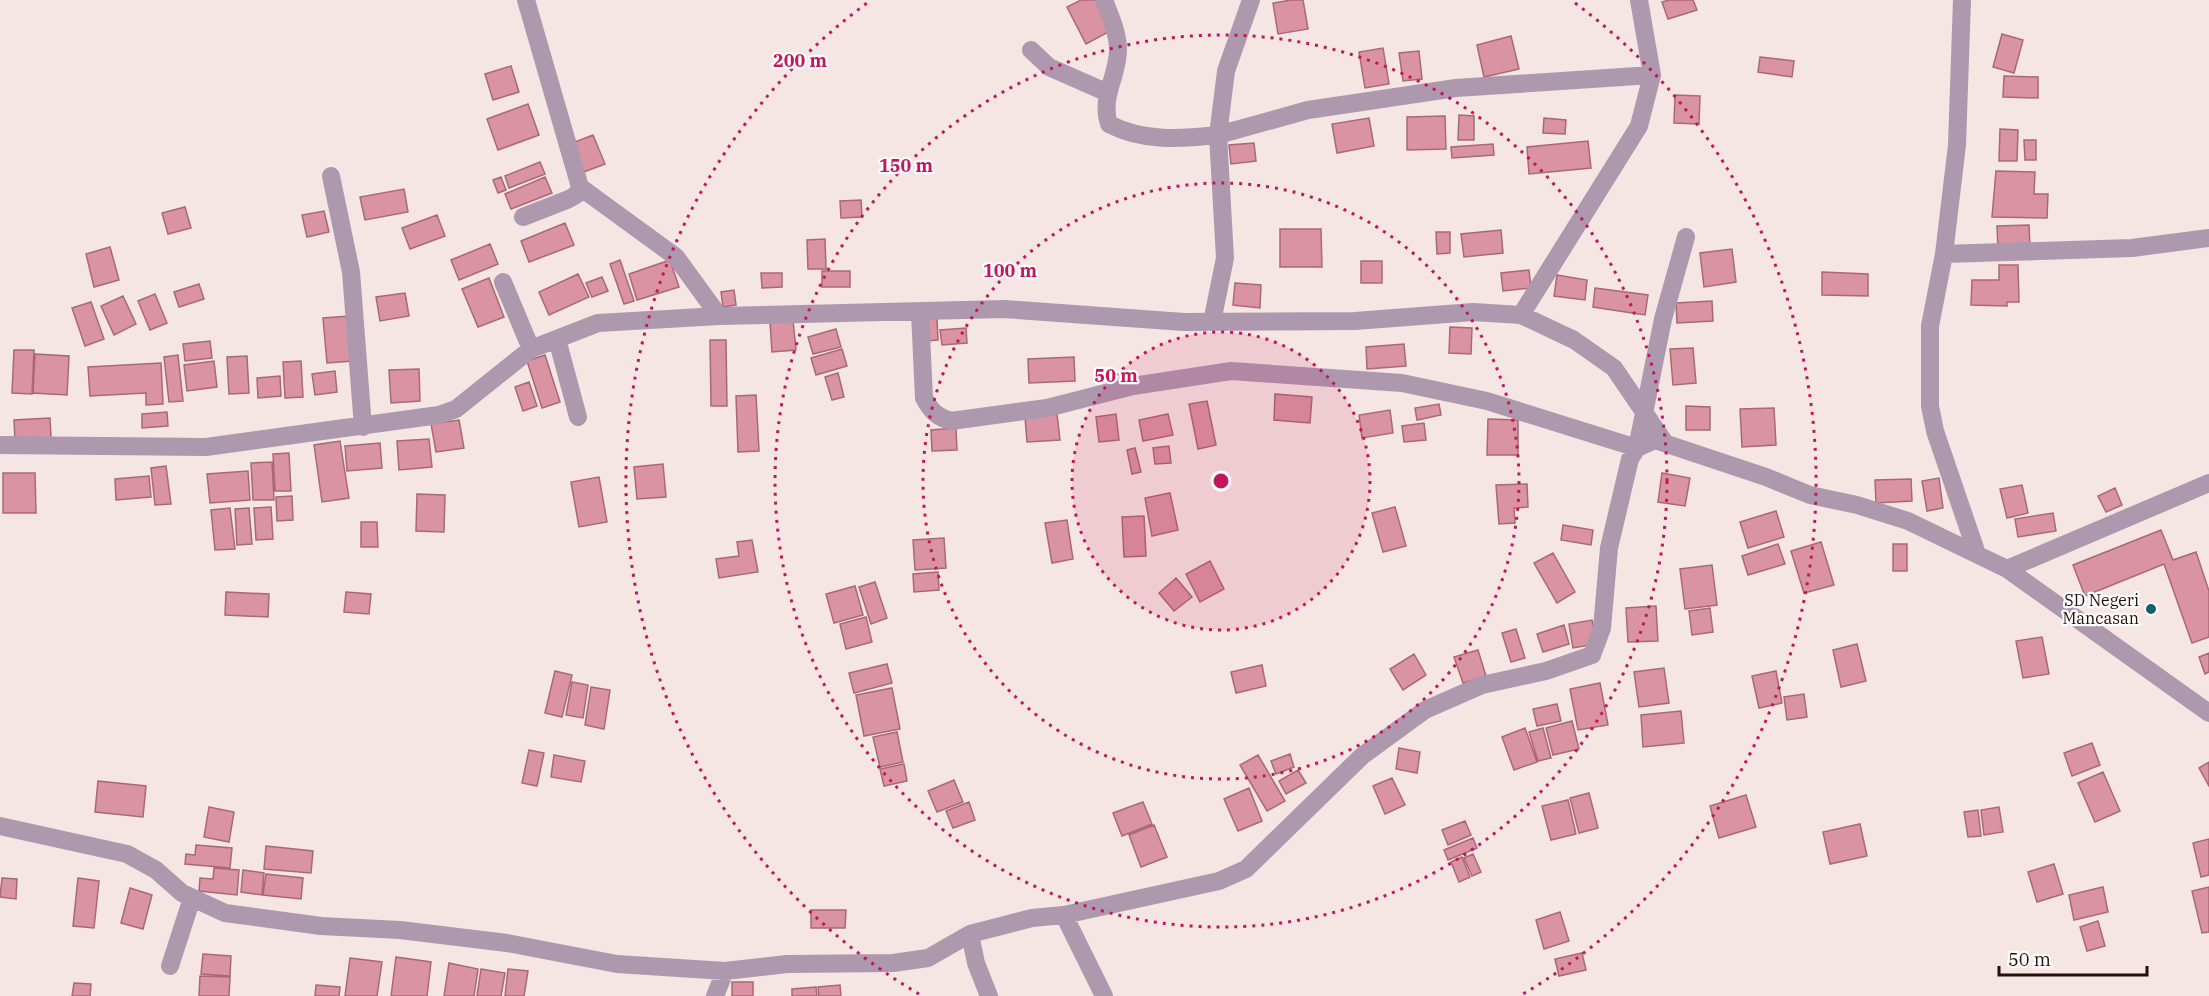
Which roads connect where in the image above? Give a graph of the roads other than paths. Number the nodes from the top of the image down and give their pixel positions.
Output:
1 (526, 0) edge
2 (1104, 0) edge
3 (1251, 0) edge
4 (1639, 0) edge
5 (1962, 0) edge
6 (1030, 50) dead end
7 (1652, 75) junction
8 (1108, 93) junction
9 (1218, 135) junction
10 (331, 176) dead end
11 (580, 187) junction
12 (523, 217) dead end
13 (1686, 237) dead end
14 (2209, 238) edge
15 (1944, 254) junction
16 (503, 282) dead end
17 (920, 313) junction
18 (1521, 315) junction
19 (719, 316) junction
20 (1212, 322) junction
21 (557, 339) junction
22 (531, 349) junction
23 (1642, 413) junction
24 (578, 417) dead end
25 (363, 427) junction
26 (1665, 443) junction
27 (0, 445) edge
28 (1637, 448) junction
29 (2209, 483) edge
30 (1977, 554) junction
31 (2007, 569) junction
32 (2209, 713) edge
33 (0, 826) edge
34 (192, 898) junction
35 (1064, 915) junction
36 (970, 934) junction
37 (170, 966) dead end
38 (725, 971) junction
39 (715, 996) edge
40 (989, 996) edge
41 (1104, 996) edge

1 - 11 street
2 - 8 street
3 - 9 street
4 - 7 street
5 - 15 street
6 - 8 street
7 - 9 street
7 - 18 street
8 - 9 street
9 - 20 street
10 - 25 street
11 - 12 street
11 - 19 street
13 - 23 street
14 - 15 street
15 - 30 street
16 - 22 street
17 - 19 street
17 - 20 street
17 - 28 street
18 - 20 street
18 - 23 street
19 - 21 street
21 - 22 street
21 - 24 street
22 - 25 street
23 - 26 street
23 - 28 street
25 - 27 street
26 - 28 street
26 - 30 street
28 - 35 street
29 - 31 street
30 - 31 street
31 - 32 street
33 - 34 street
34 - 37 street
34 - 38 street
35 - 36 street
35 - 41 street
36 - 38 street
36 - 40 street
38 - 39 street

